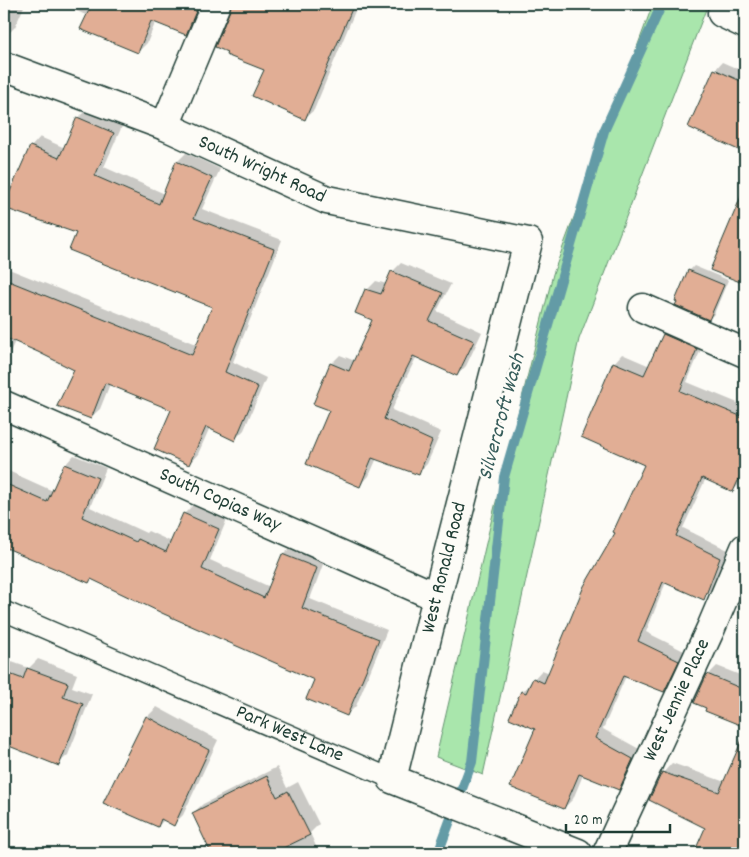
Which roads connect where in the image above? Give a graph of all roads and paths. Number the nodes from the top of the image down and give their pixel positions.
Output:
1 (216, 4) edge
2 (4, 66) edge
3 (165, 126) junction
4 (528, 242) joint
5 (642, 308) dead end
6 (745, 352) edge
7 (4, 405) edge
8 (745, 548) edge
9 (437, 596) junction
10 (4, 611) edge
11 (392, 778) junction
12 (578, 853) edge
13 (608, 853) edge

1 - 3 street
2 - 3 street, South Wright Road
3 - 4 street, South Wright Road
4 - 9 street, West Ronald Road
5 - 6 street
7 - 9 street, South Copias Way
8 - 13 street, West Jennie Place
9 - 11 street, West Ronald Road
10 - 11 lane, Park West Lane
11 - 12 street, Park West Lane

